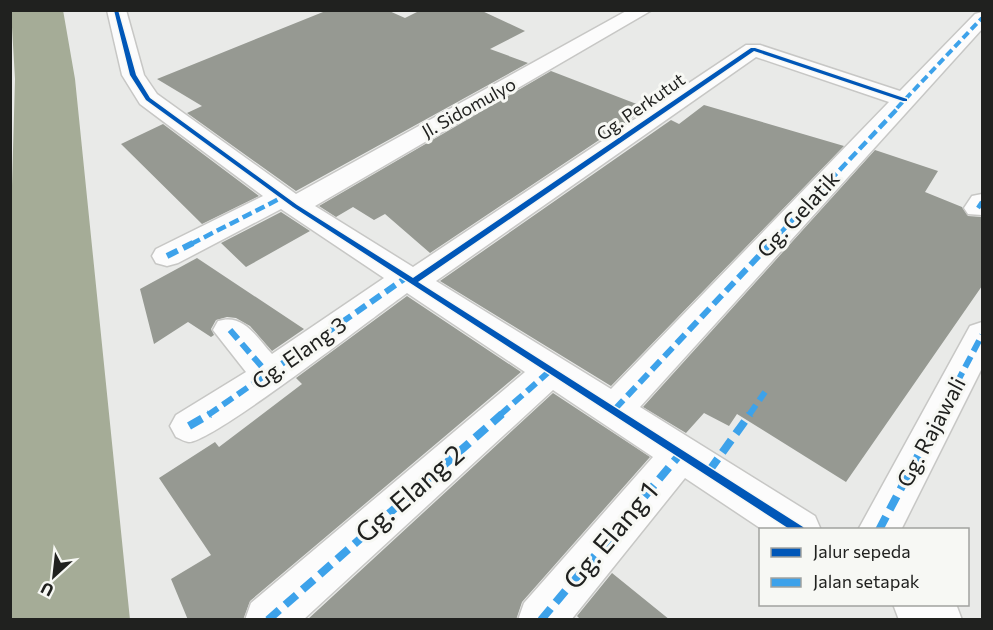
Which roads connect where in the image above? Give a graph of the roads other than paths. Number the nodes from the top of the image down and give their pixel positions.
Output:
1 (116, 10) edge
2 (643, 10) edge
3 (982, 18) edge
4 (905, 100) junction
5 (289, 202) junction
6 (167, 256) dead end
7 (411, 279) junction
8 (230, 330) dead end
9 (982, 335) edge
10 (552, 369) junction
11 (269, 375) junction
12 (615, 409) junction
13 (189, 426) dead end
14 (681, 453) junction
15 (797, 528) edge
16 (880, 528) edge
17 (919, 606) edge
18 (268, 620) edge
19 (541, 620) edge
20 (939, 620) edge

1 - 5 street
2 - 5 street, Jl. Sidomulyo
3 - 4 street, Gg. Gelatik
4 - 7 street, Gg. Perkutut
4 - 12 street, Gg. Gelatik
5 - 6 street, Jl. Sidomulyo
5 - 7 street
7 - 10 street
7 - 11 street, Gg. Elang 3
8 - 11 street
9 - 16 street, Gg. Rajawali
10 - 12 street
10 - 18 street, Gg. Elang 2
11 - 13 street, Gg. Elang 3
12 - 14 street
14 - 15 street
14 - 19 street, Gg. Elang 1
17 - 20 street

